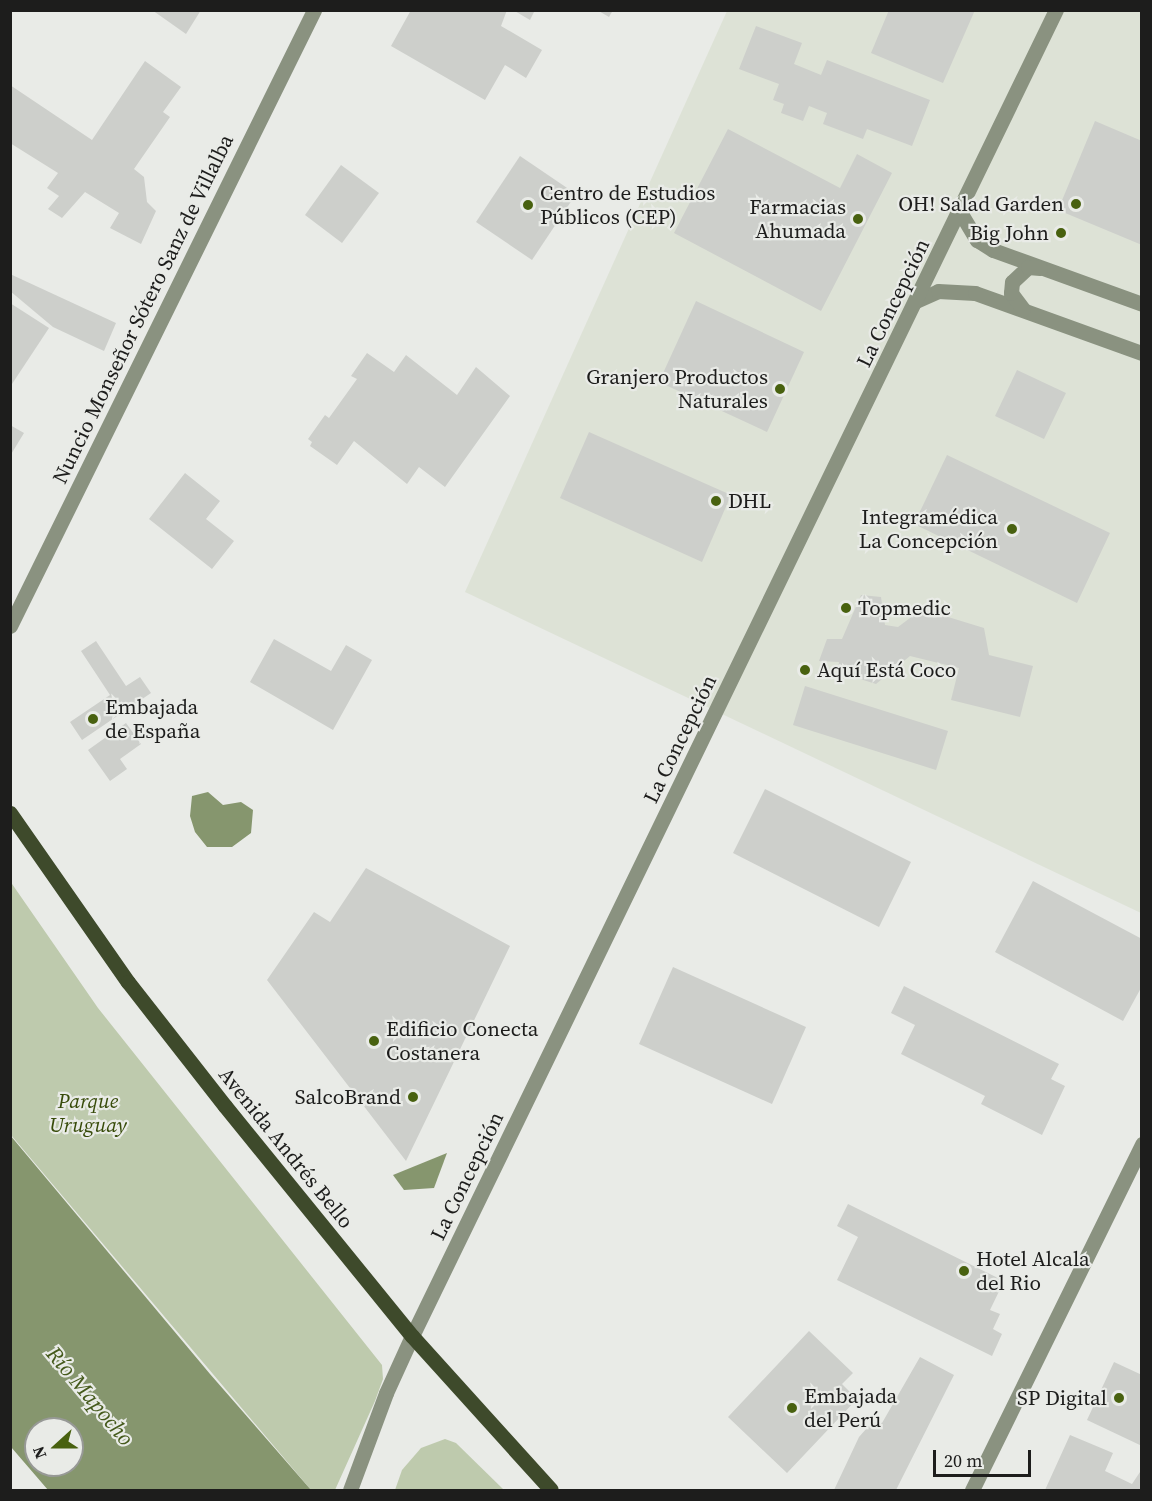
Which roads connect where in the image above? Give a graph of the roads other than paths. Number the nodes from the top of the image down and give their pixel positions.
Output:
1 (314, 10) edge
2 (1056, 10) edge
3 (960, 212) junction
4 (1040, 268) junction
5 (916, 301) junction
6 (1142, 304) edge
7 (1025, 310) junction
8 (1142, 353) edge
9 (10, 627) edge
10 (10, 813) edge
11 (1142, 1144) edge
12 (412, 1336) junction
13 (350, 1491) edge
14 (551, 1491) edge
15 (972, 1491) edge

1 - 9 street, Nuncio Monseñor Sótero Sanz de Villalba
2 - 3 street, La Concepción
3 - 4 street
3 - 5 street, La Concepción
4 - 6 street
4 - 7 street
5 - 7 street
5 - 12 street, La Concepción
7 - 8 street
10 - 12 main road, Avenida Andrés Bello
11 - 15 street
12 - 13 street, La Concepción
12 - 14 main road, Avenida Andrés Bello

